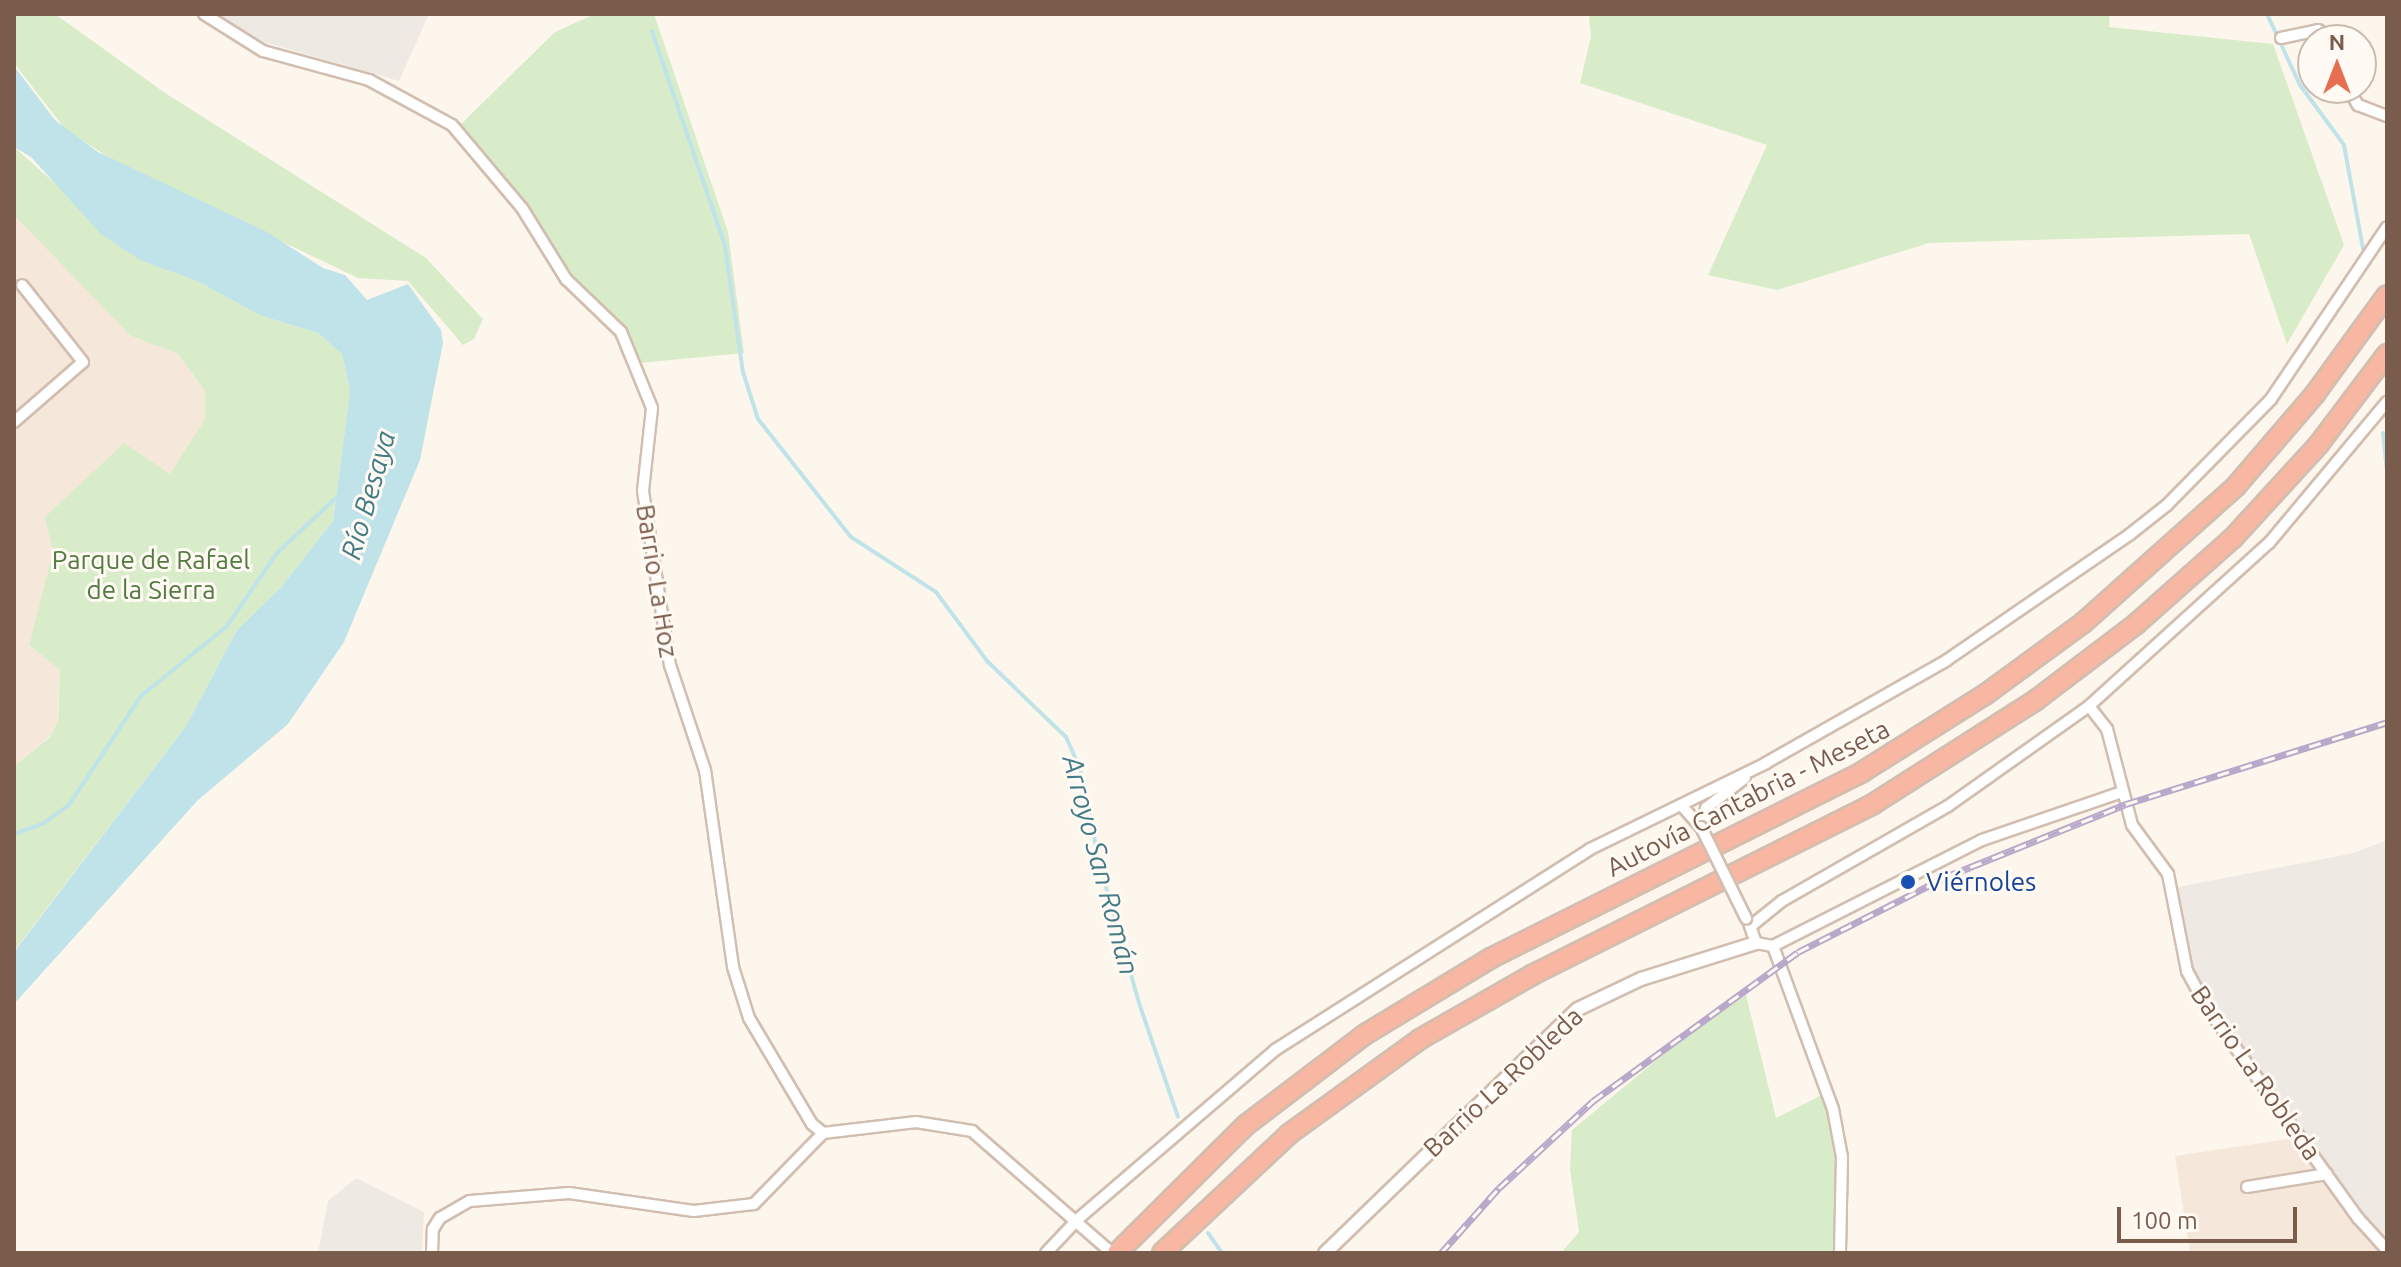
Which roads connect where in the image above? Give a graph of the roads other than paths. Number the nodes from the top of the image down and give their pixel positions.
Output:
1 (204, 14) edge
2 (2297, 35) edge
3 (2281, 38) dead end
4 (2357, 104) edge
5 (2387, 116) edge
6 (2387, 227) edge
7 (22, 285) dead end
8 (2387, 295) edge
9 (2387, 354) edge
10 (2387, 402) edge
11 (14, 422) edge
12 (2089, 706) junction
13 (1766, 763) junction
14 (2122, 792) junction
15 (1681, 805) junction
16 (1701, 827) junction
17 (1749, 922) junction
18 (1756, 943) junction
19 (1773, 946) junction
20 (823, 1133) junction
21 (2327, 1174) junction
22 (2247, 1187) dead end
23 (1078, 1219) junction
24 (2387, 1250) edge
25 (1117, 1252) edge
26 (432, 1253) edge
27 (1046, 1253) edge
28 (1162, 1253) edge
29 (1325, 1253) edge
30 (1840, 1253) edge

1 - 20 street, Barrio La Hoz
2 - 3 street
4 - 5 street
6 - 13 street
7 - 11 street
8 - 25 highway, Autovía Cantabria - Meseta
9 - 28 highway
10 - 12 street
12 - 14 street, Barrio La Robleda
12 - 17 street
13 - 15 street
13 - 16 street
14 - 19 street
14 - 21 street, Barrio La Robleda
15 - 16 street
15 - 23 street
16 - 17 street, bridge
17 - 18 street
18 - 19 street, Barrio La Robleda
18 - 29 street, Barrio La Robleda
19 - 30 street
20 - 23 street
20 - 26 street
21 - 22 street
21 - 24 street, Barrio La Robleda
23 - 25 street
23 - 27 street

